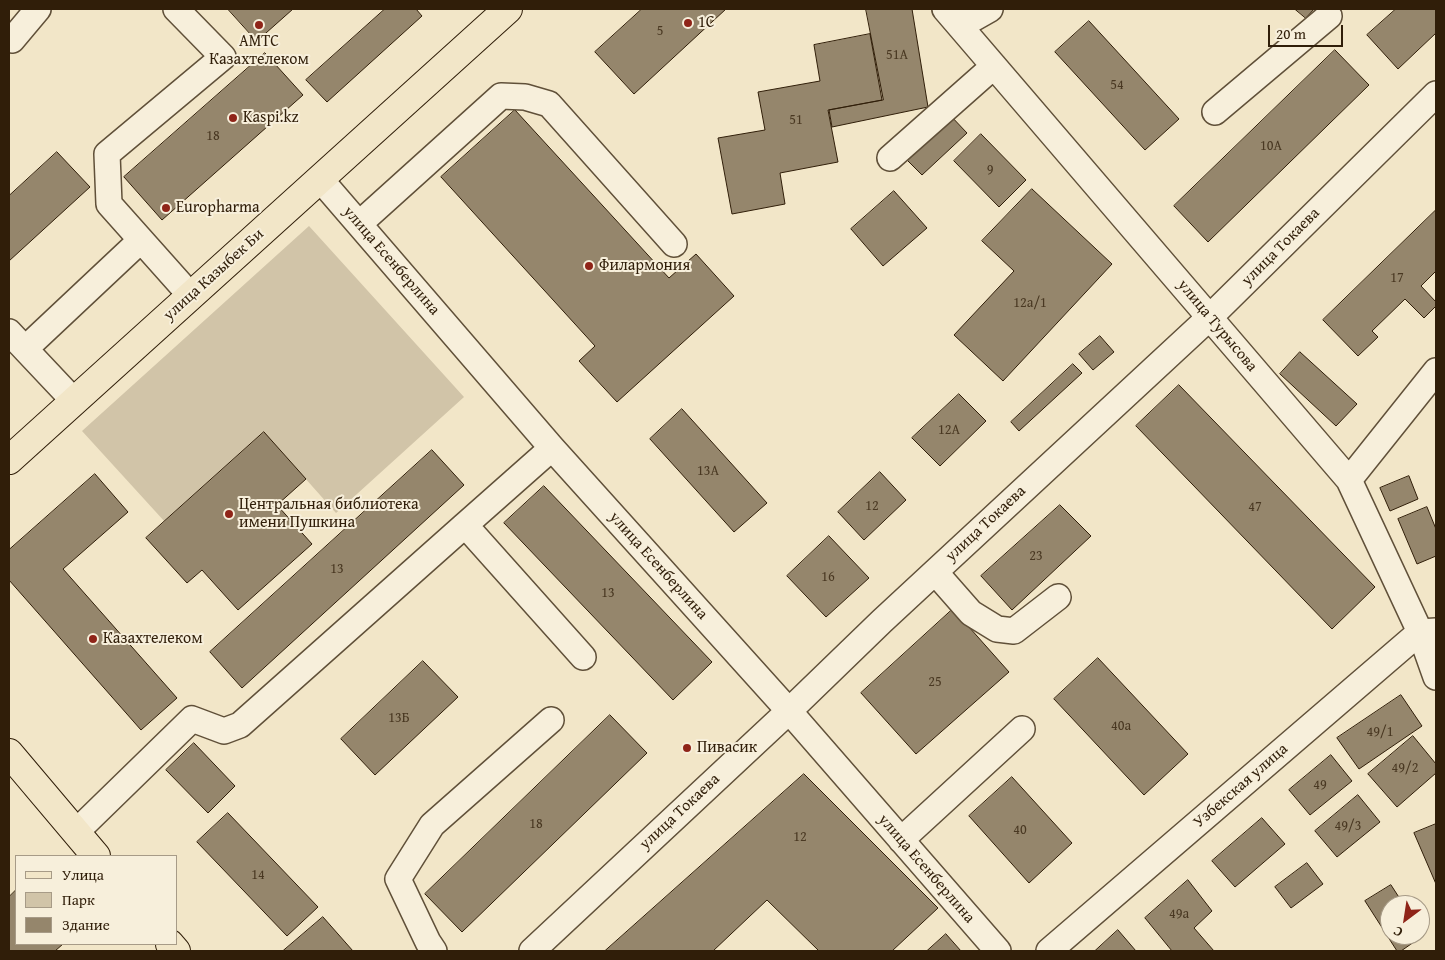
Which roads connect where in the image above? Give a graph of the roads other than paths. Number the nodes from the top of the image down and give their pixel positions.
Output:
1 (38, 9) edge
2 (176, 9) edge
3 (508, 9) edge
4 (990, 9) edge
5 (1329, 16) dead end
6 (952, 17) edge
7 (12, 40) dead end
8 (994, 66) junction
9 (1436, 94) edge
10 (1215, 112) dead end
11 (890, 158) dead end
12 (320, 178) junction
13 (359, 224) junction
14 (140, 240) junction
15 (674, 244) dead end
16 (191, 296) junction
17 (1210, 317) junction
18 (17, 340) edge
19 (1436, 371) edge
20 (74, 401) junction
21 (552, 448) junction
22 (9, 460) edge
23 (1349, 480) junction
24 (465, 525) junction
25 (934, 572) junction
26 (1058, 597) dead end
27 (1428, 631) edge
28 (583, 658) dead end
29 (1436, 677) edge
30 (789, 711) junction
31 (550, 720) dead end
32 (1022, 728) dead end
33 (9, 753) edge
34 (76, 832) junction
35 (901, 840) junction
36 (95, 855) edge
37 (434, 951) edge
38 (532, 951) edge
39 (998, 951) edge
40 (1049, 951) edge

1 - 7 street
2 - 14 street
3 - 12 main road, улица Казыбек Би
4 - 6 street
5 - 10 street
6 - 8 street, улица Турысова
8 - 11 street
8 - 17 street, улица Турысова
9 - 17 street, улица Токаева
12 - 13 street, улица Есенберлина
12 - 16 main road, улица Казыбек Би
13 - 15 street
13 - 21 street, улица Есенберлина
14 - 16 street
14 - 18 street
16 - 20 main road, улица Казыбек Би
17 - 23 street, улица Турысова
17 - 25 street, улица Токаева
18 - 20 street
19 - 23 street
20 - 22 main road, улица Казыбек Би
21 - 24 street
21 - 30 street, улица Есенберлина
23 - 27 street, улица Турысова
24 - 28 street
24 - 34 street
25 - 26 street
25 - 30 street, улица Токаева
27 - 29 street, улица Турысова
27 - 40 street, Узбекская улица
30 - 35 street, улица Есенберлина
30 - 38 street, улица Токаева
31 - 37 street
32 - 35 street
33 - 34 main road
34 - 36 main road
35 - 39 street, улица Есенберлина

